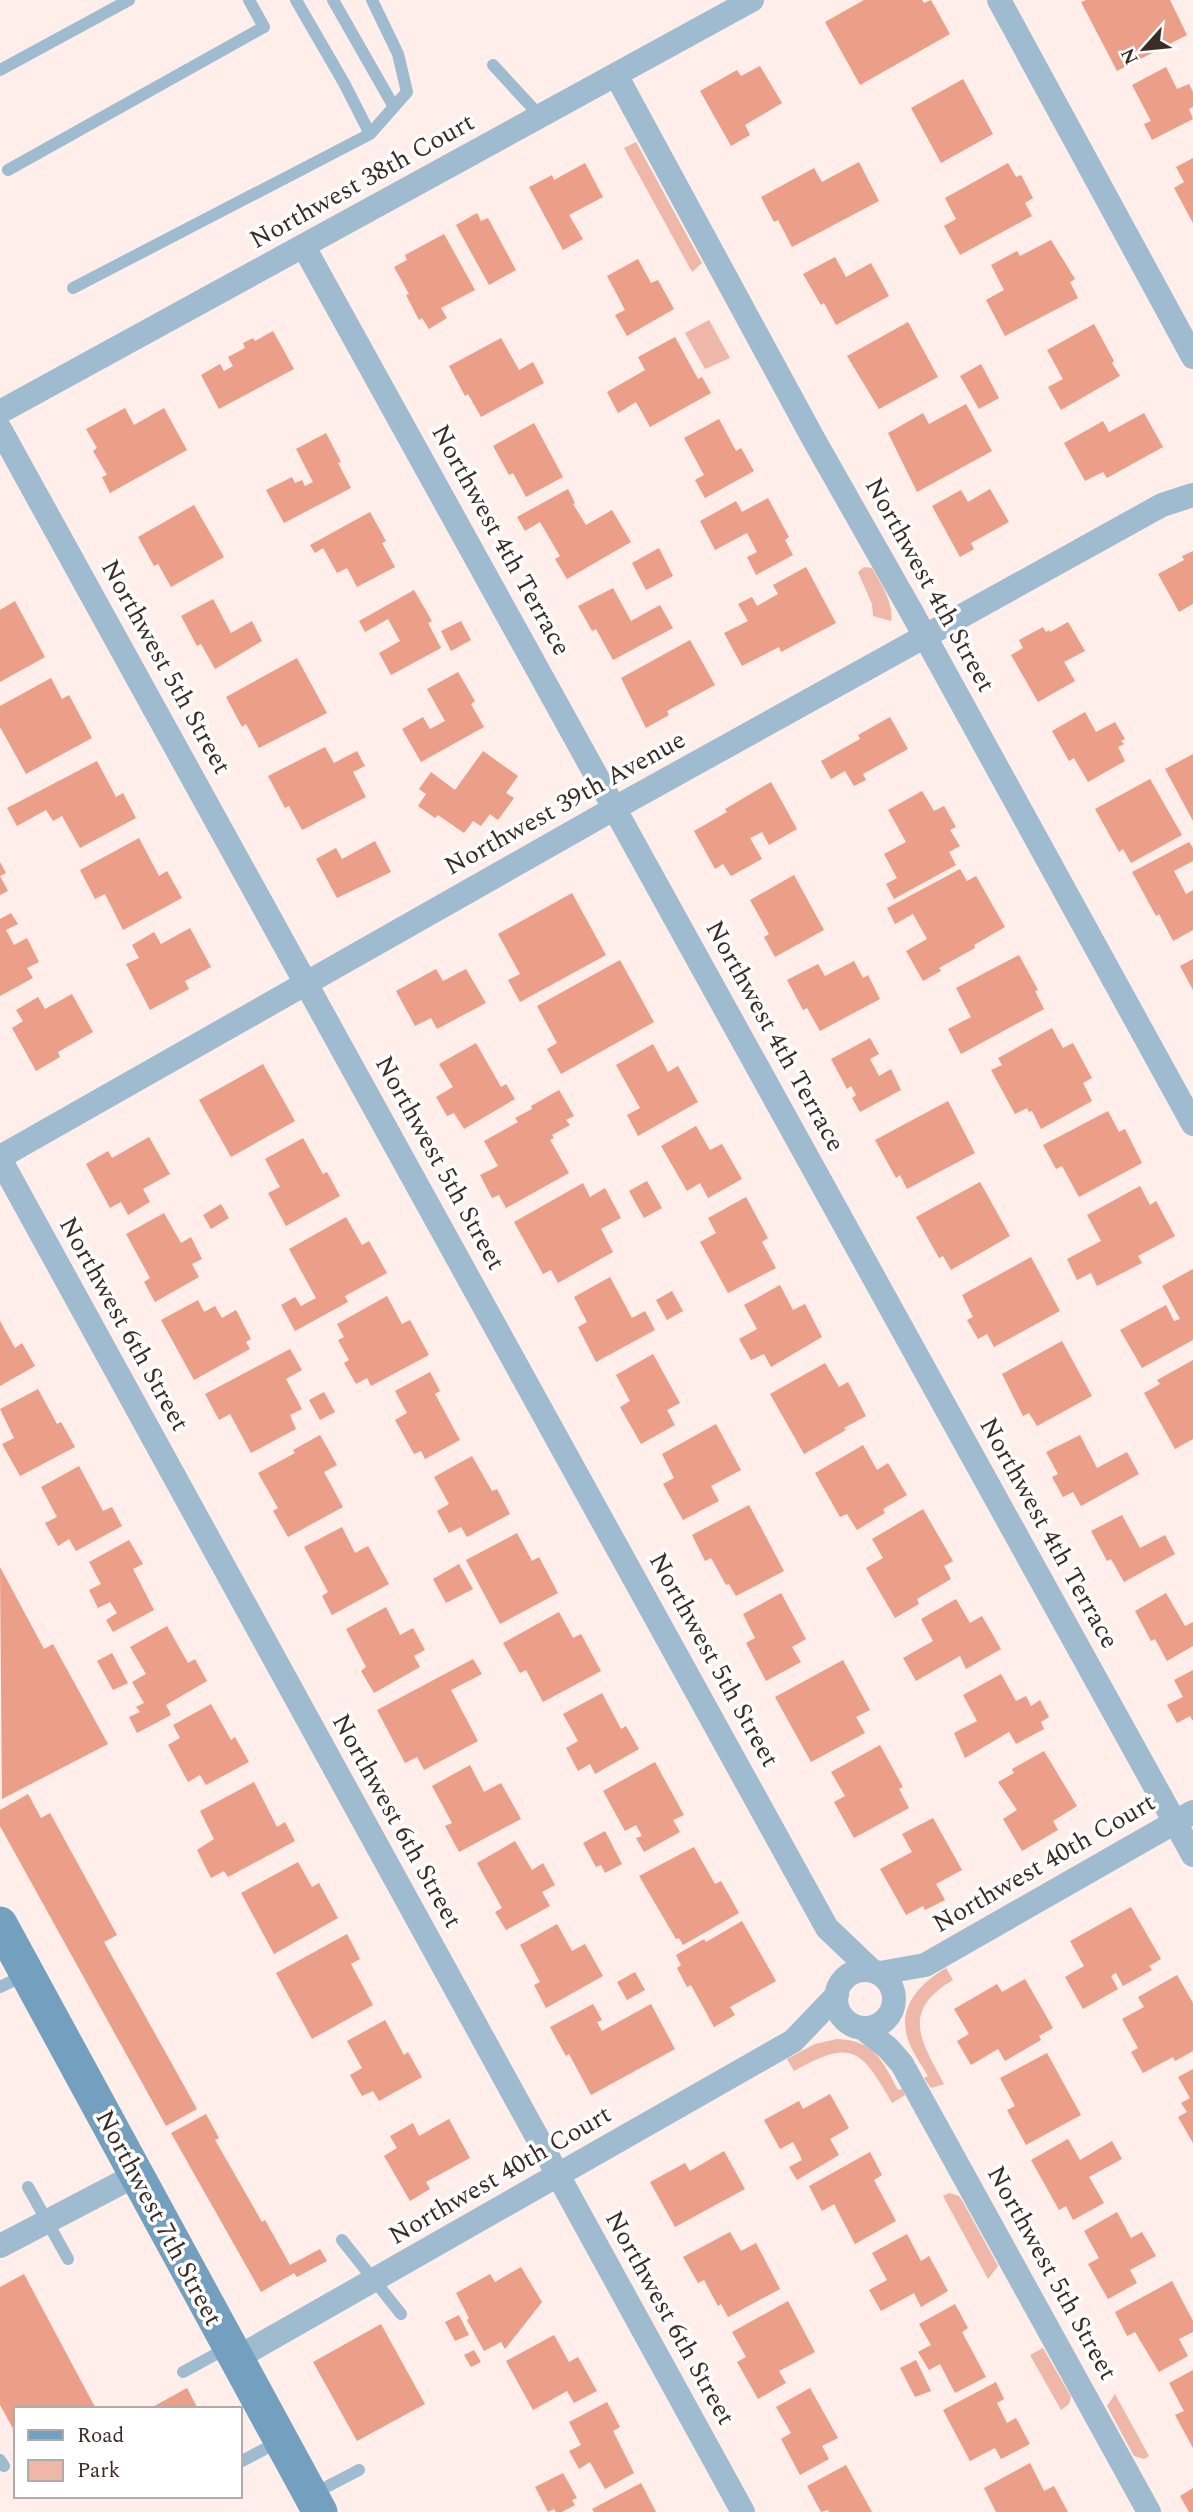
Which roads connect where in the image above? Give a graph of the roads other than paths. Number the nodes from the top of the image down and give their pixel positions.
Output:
1 (129, 0) edge
2 (249, 0) edge
3 (296, 0) edge
4 (333, 0) edge
5 (372, 0) edge
6 (752, 0) edge
7 (999, 0) edge
8 (492, 65) dead end
9 (0, 70) edge
10 (615, 75) junction
11 (394, 107) junction
12 (540, 116) junction
13 (370, 134) junction
14 (8, 170) dead end
15 (304, 247) junction
16 (73, 288) dead end
17 (1193, 357) edge
18 (0, 412) edge
19 (0, 429) edge
20 (1193, 477) edge
21 (1193, 495) edge
22 (1162, 505) junction
23 (925, 637) junction
24 (615, 808) junction
25 (307, 982) junction
26 (1193, 1124) edge
27 (0, 1158) edge
28 (1184, 1817) edge
29 (1193, 1855) edge
30 (0, 1924) edge
31 (827, 1928) junction
32 (925, 1965) junction
33 (875, 1971) junction
34 (14, 1980) edge
35 (839, 1992) junction
36 (892, 2005) junction
37 (859, 2028) junction
38 (793, 2041) junction
39 (902, 2064) junction
40 (136, 2175) junction
41 (559, 2176) junction
42 (28, 2187) dead end
43 (47, 2221) junction
44 (342, 2240) dead end
45 (0, 2246) edge
46 (68, 2259) dead end
47 (376, 2280) junction
48 (401, 2314) dead end
49 (232, 2353) junction
50 (183, 2372) dead end
51 (281, 2441) junction
52 (242, 2461) edge
53 (359, 2470) dead end
54 (316, 2503) edge
55 (743, 2512) edge
56 (1148, 2512) edge

1 - 9 lane
2 - 14 lane
3 - 13 lane
4 - 11 lane
5 - 11 lane
6 - 10 street, Northwest 38th Court
7 - 17 street
8 - 12 lane
10 - 12 street, Northwest 38th Court
10 - 23 street, Northwest 4th Street
11 - 13 lane
12 - 15 street, Northwest 38th Court
13 - 16 lane
15 - 18 street, Northwest 38th Court
15 - 24 street, Northwest 4th Terrace
19 - 25 street, Northwest 5th Street
20 - 22 street, Northwest 39th Avenue
21 - 22 street, Northwest 39th Avenue
22 - 23 street, Northwest 39th Avenue
23 - 24 street, Northwest 39th Avenue
23 - 26 street, Northwest 4th Street
24 - 25 street, Northwest 39th Avenue
24 - 28 street, Northwest 4th Terrace
25 - 27 street, Northwest 39th Avenue
25 - 31 street, Northwest 5th Street
27 - 41 street, Northwest 6th Street
28 - 29 street, Northwest 4th Terrace
28 - 32 street, Northwest 40th Court
30 - 34 main road, Northwest 7th Street
31 - 33 street, Northwest 5th Street
31 - 35 street, Northwest 5th Street
32 - 33 street, Northwest 40th Court
32 - 36 street, Northwest 40th Court
33 - 35 street
33 - 36 street
34 - 40 main road, Northwest 7th Street
35 - 37 street
35 - 38 street, Northwest 40th Court
36 - 37 street
36 - 39 street, Northwest 5th Street
37 - 38 street, Northwest 40th Court
37 - 39 street, Northwest 5th Street
38 - 41 street, Northwest 40th Court
39 - 56 street, Northwest 5th Street
40 - 43 street
40 - 49 main road, Northwest 7th Street
41 - 47 street, Northwest 40th Court
41 - 55 street, Northwest 6th Street
42 - 43 lane
43 - 45 street
43 - 46 lane
44 - 47 lane
47 - 48 lane
47 - 49 street, Northwest 40th Court
49 - 50 lane
49 - 51 main road, Northwest 7th Street
51 - 52 lane
51 - 54 main road, Northwest 7th Street
53 - 54 lane

